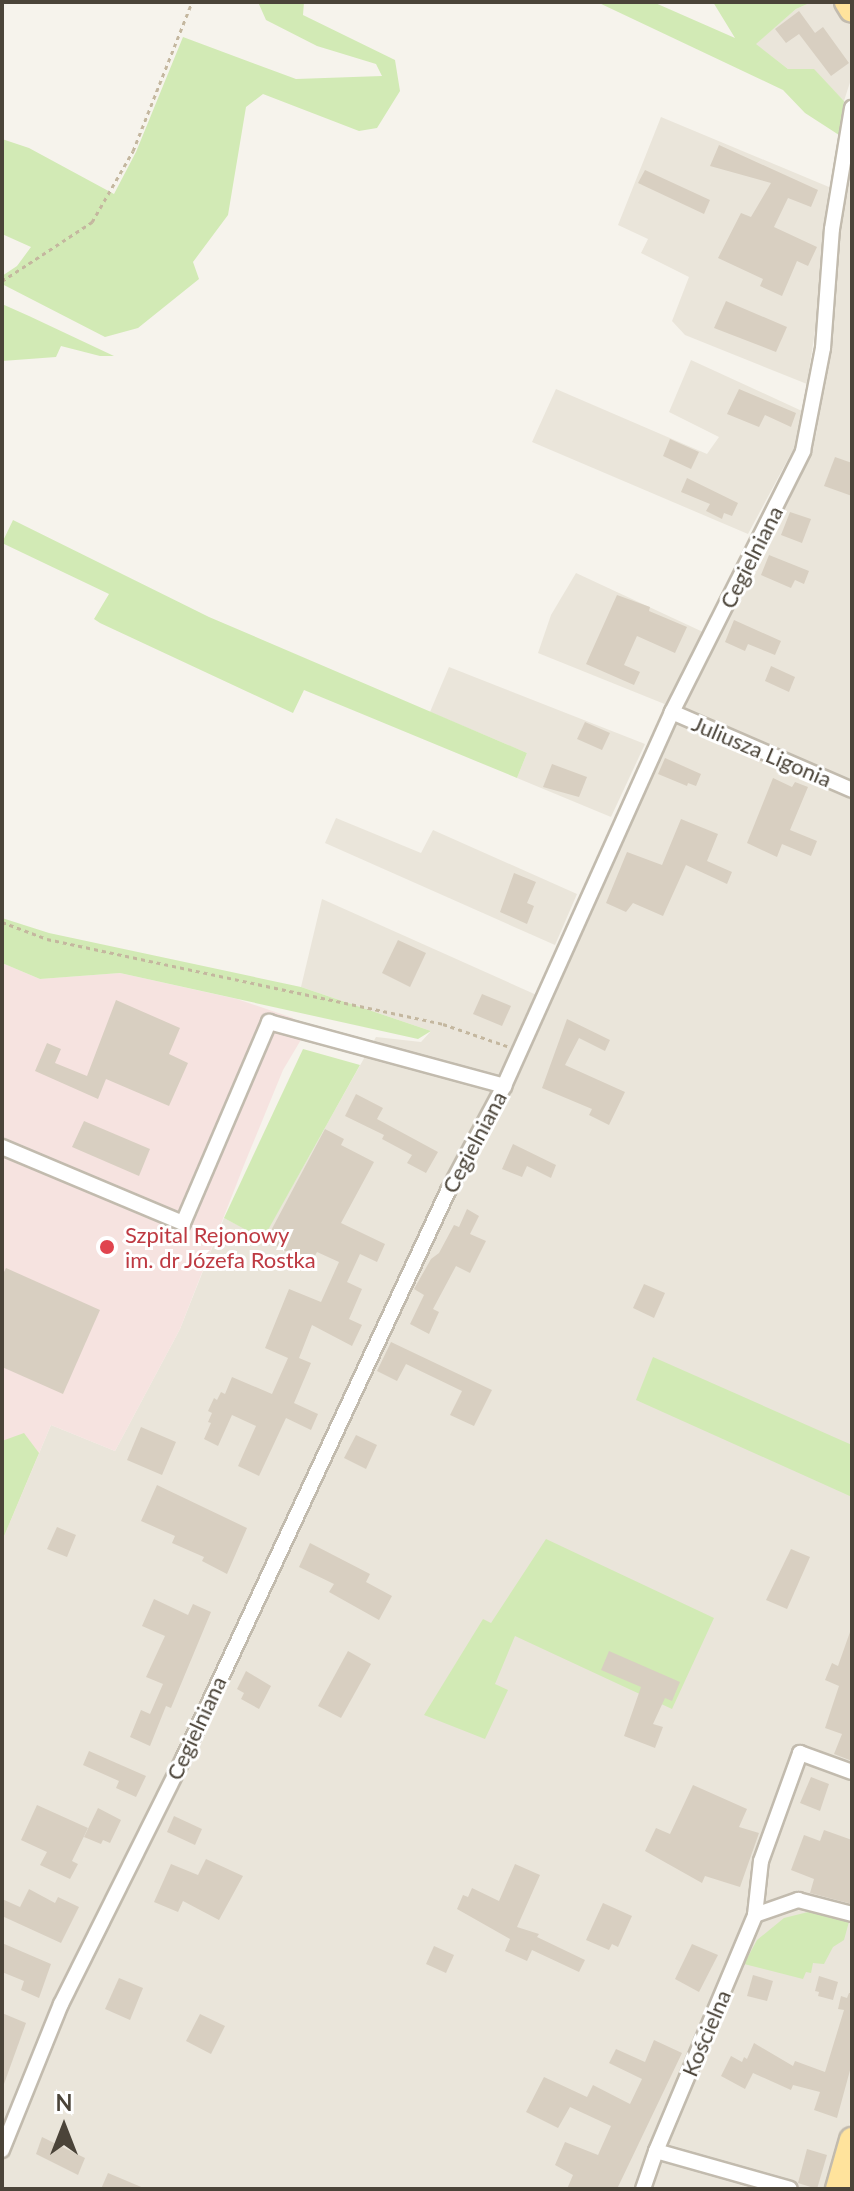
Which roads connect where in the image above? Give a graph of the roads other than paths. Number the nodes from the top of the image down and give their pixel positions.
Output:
1 (847, 2) edge
2 (852, 10) edge
3 (852, 108) edge
4 (672, 712) junction
5 (852, 790) edge
6 (504, 1086) junction
7 (2, 1147) edge
8 (852, 1772) edge
9 (852, 1914) edge
10 (755, 1915) junction
11 (852, 2140) edge
12 (2, 2150) edge
13 (656, 2151) junction
14 (643, 2189) edge
15 (790, 2189) edge
16 (838, 2189) edge

1 - 2 main road
3 - 4 street, Cegielniana
4 - 5 street, Juliusza Ligonia
4 - 6 street, Cegielniana
6 - 7 street
6 - 12 street, Cegielniana
8 - 10 street, Kościelna
9 - 10 street
10 - 13 street, Kościelna
11 - 16 main road
13 - 14 street, Kościelna
13 - 15 street

